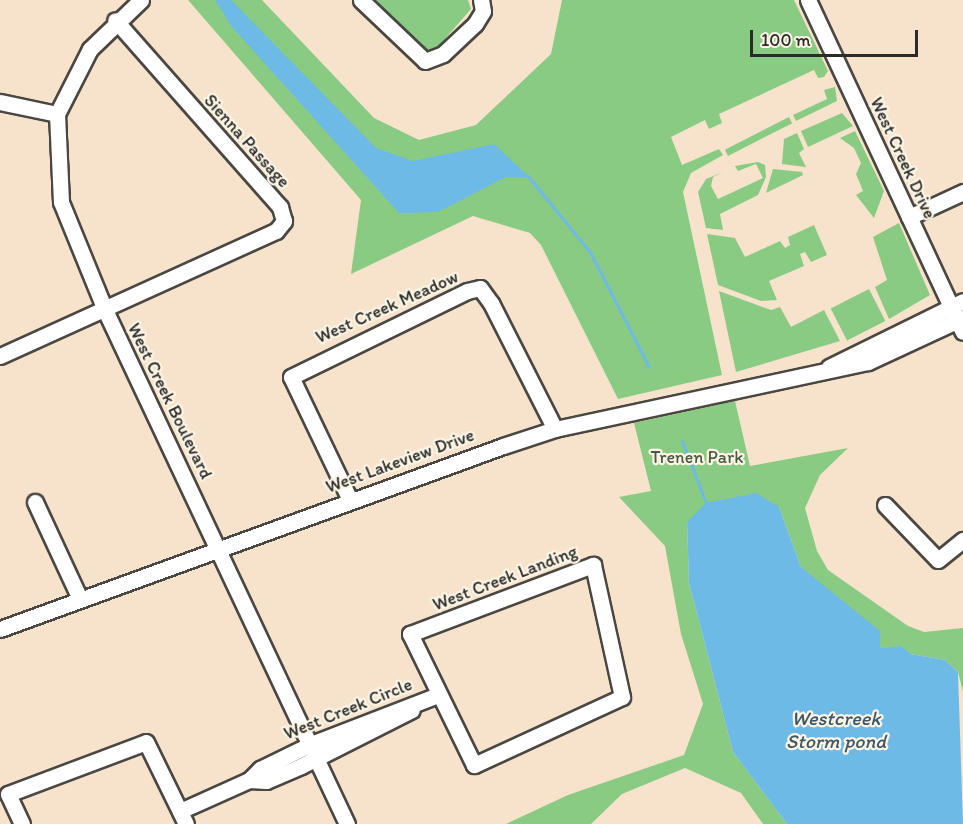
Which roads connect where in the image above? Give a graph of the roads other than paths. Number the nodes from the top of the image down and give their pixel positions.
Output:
1 (141, 0) edge
2 (361, 0) edge
3 (481, 0) edge
4 (808, 0) edge
5 (115, 20) junction
6 (0, 102) edge
7 (57, 114) junction
8 (963, 192) edge
9 (909, 217) junction
10 (105, 310) junction
11 (960, 316) edge
12 (0, 356) edge
13 (555, 429) junction
14 (350, 500) junction
15 (35, 502) dead end
16 (885, 505) dead end
17 (963, 540) edge
18 (218, 547) junction
19 (80, 599) junction
20 (0, 628) edge
21 (438, 694) junction
22 (311, 744) junction
23 (318, 759) junction
24 (249, 780) junction
25 (183, 818) edge
26 (22, 824) edge
27 (347, 824) edge

1 - 5 street, West Creek Boulevard
2 - 3 street
4 - 9 street, West Creek Drive
5 - 7 street, West Creek Boulevard
5 - 10 street, Sienna Passage
6 - 7 street
7 - 10 street, West Creek Boulevard
8 - 9 street
9 - 11 street, West Creek Drive
10 - 12 street
10 - 18 street, West Creek Boulevard
11 - 13 street, West Lakeview Drive
13 - 14 street, West Lakeview Drive
13 - 14 street, West Creek Meadow
14 - 18 street, West Lakeview Drive
15 - 19 street
16 - 17 street
18 - 19 street, West Lakeview Drive
18 - 22 street, West Creek Boulevard
19 - 20 street, West Lakeview Drive
21 - 21 street, West Creek Landing
21 - 22 street, West Creek Circle
21 - 23 street, West Creek Circle
22 - 23 street, West Creek Boulevard
22 - 24 street, West Creek Circle
23 - 24 street, West Creek Circle
23 - 27 street, West Creek Boulevard
24 - 25 street, West Creek Circle
25 - 26 street, West Creek Circle

